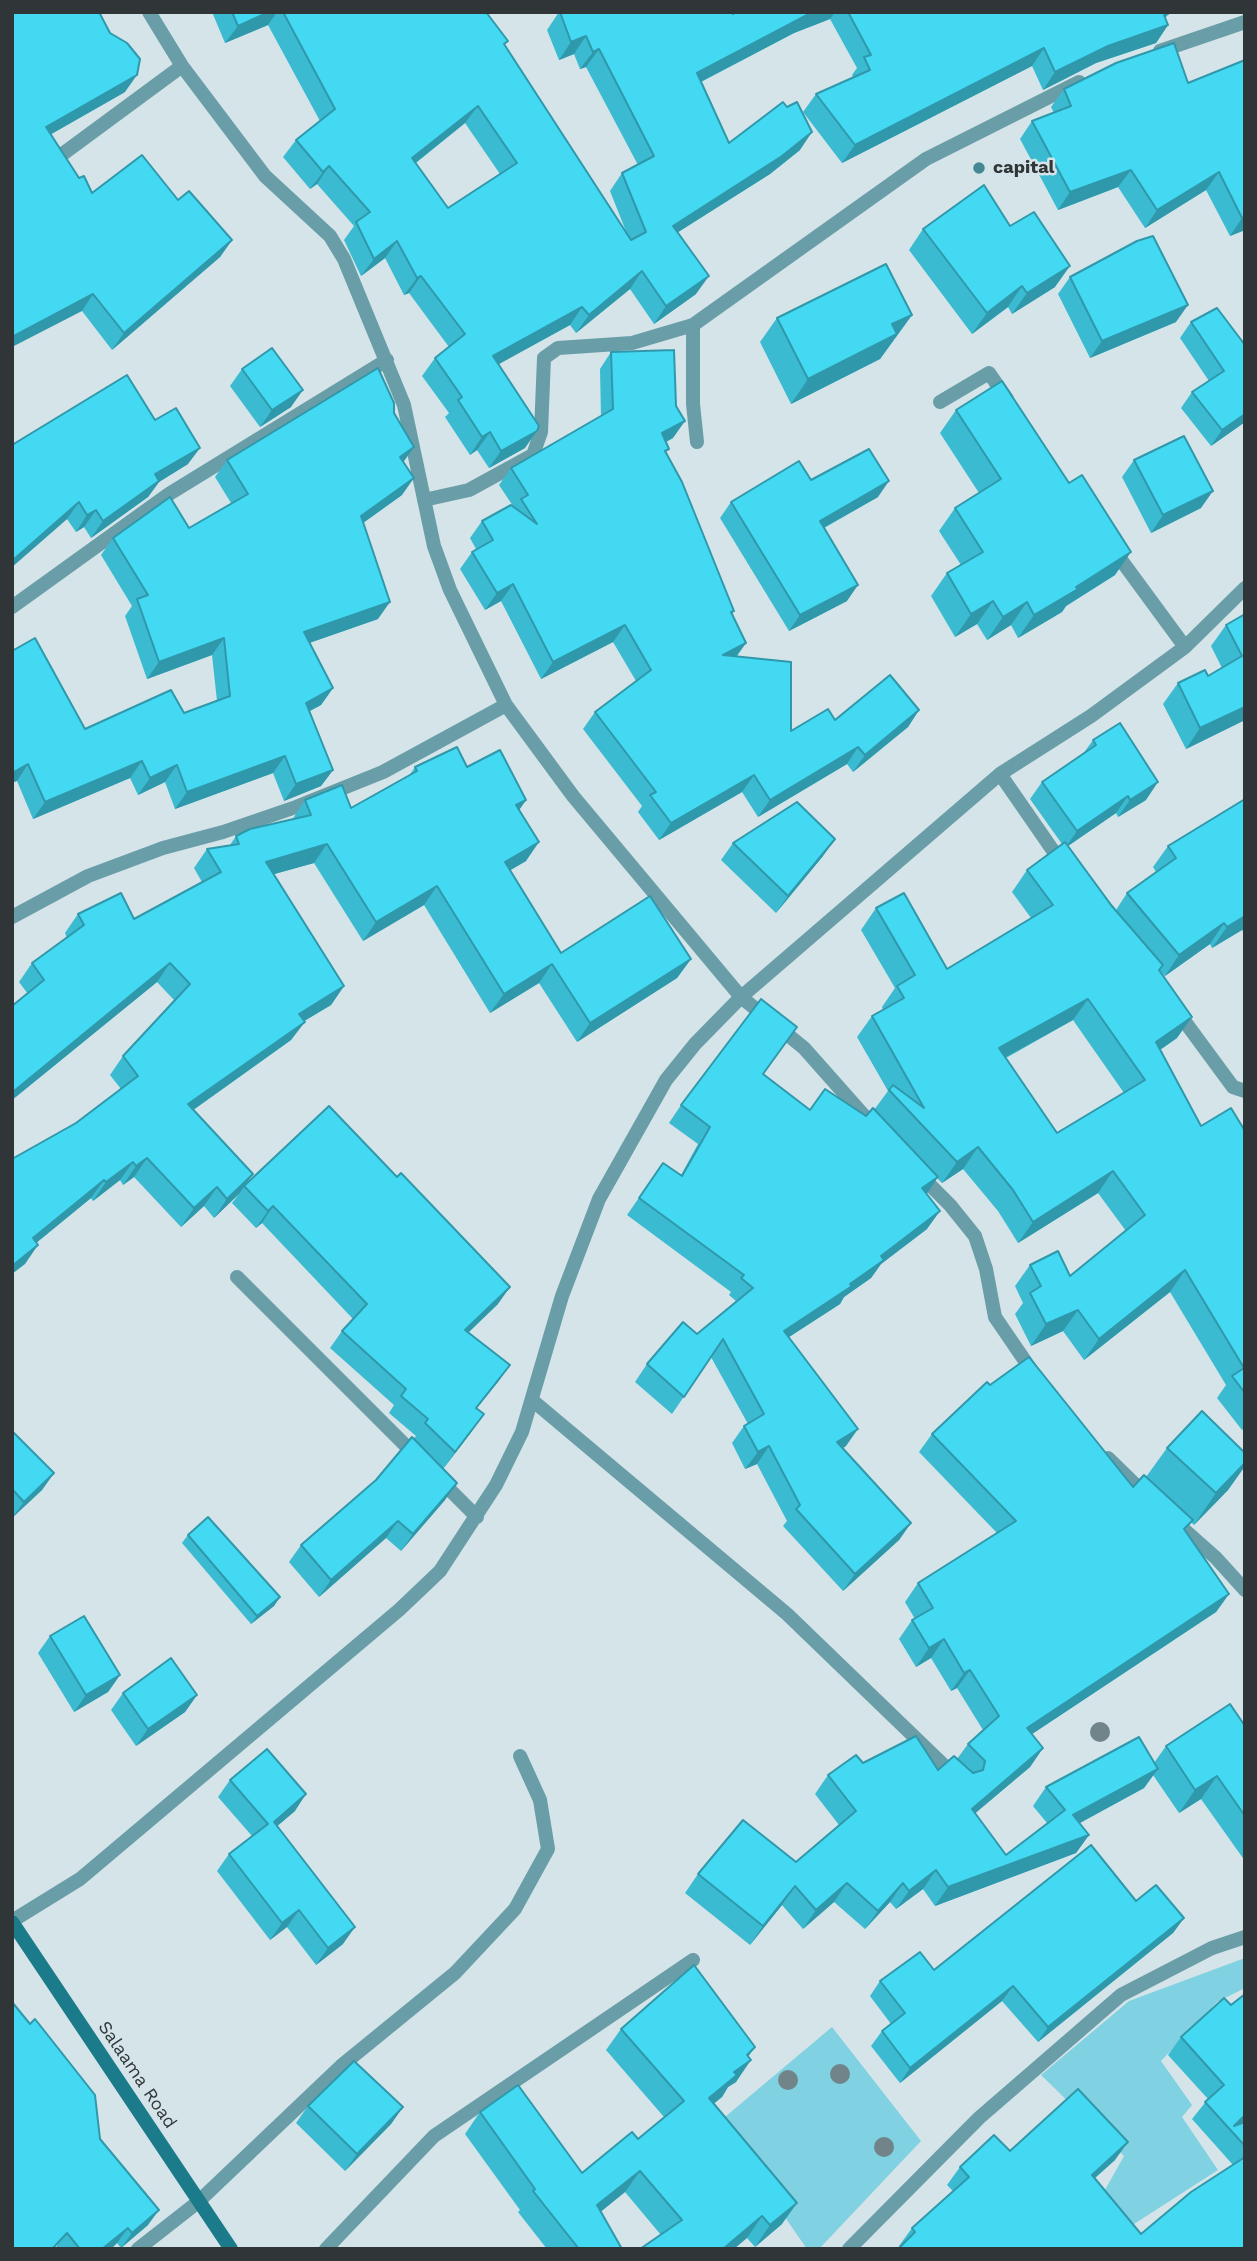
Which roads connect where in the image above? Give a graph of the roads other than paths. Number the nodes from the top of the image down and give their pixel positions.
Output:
1 (149, 12) edge
2 (1245, 22) edge
3 (1139, 58) edge
4 (182, 65) junction
5 (1087, 78) edge
6 (64, 153) edge
7 (693, 325) junction
8 (387, 360) junction
9 (940, 402) dead end
10 (1012, 407) edge
11 (697, 442) dead end
12 (424, 500) junction
13 (1106, 539) edge
14 (1245, 588) edge
15 (12, 607) edge
16 (1185, 647) junction
17 (506, 705) junction
18 (1000, 774) junction
19 (1076, 882) edge
20 (12, 917) edge
21 (741, 997) junction
22 (1170, 1001) edge
23 (1245, 1091) edge
24 (882, 1136) edge
25 (911, 1166) edge
26 (237, 1277) dead end
27 (1044, 1385) edge
28 (531, 1400) junction
29 (1101, 1450) edge
30 (477, 1517) junction
31 (1245, 1590) edge
32 (520, 1756) dead end
33 (963, 1783) edge
34 (12, 1922) edge
35 (1245, 1937) edge
36 (693, 1960) dead end
37 (198, 2202) junction
38 (138, 2249) edge
39 (230, 2249) edge
40 (326, 2249) edge
41 (849, 2249) edge

1 - 4 street
2 - 3 street
4 - 6 street
4 - 8 street
5 - 7 street
7 - 11 street
7 - 12 street
8 - 12 street
8 - 15 street
9 - 10 street
12 - 17 street
13 - 16 street
14 - 16 street
16 - 18 street
17 - 20 street
17 - 21 street
18 - 19 street
18 - 21 street
21 - 24 street
21 - 28 street
22 - 23 street
25 - 27 street
26 - 30 street
28 - 30 street
28 - 33 street
29 - 31 street
30 - 34 street
32 - 37 street
34 - 37 main road, Salaama Road
35 - 41 street
36 - 40 street
37 - 38 street
37 - 39 main road, Salaama Road

